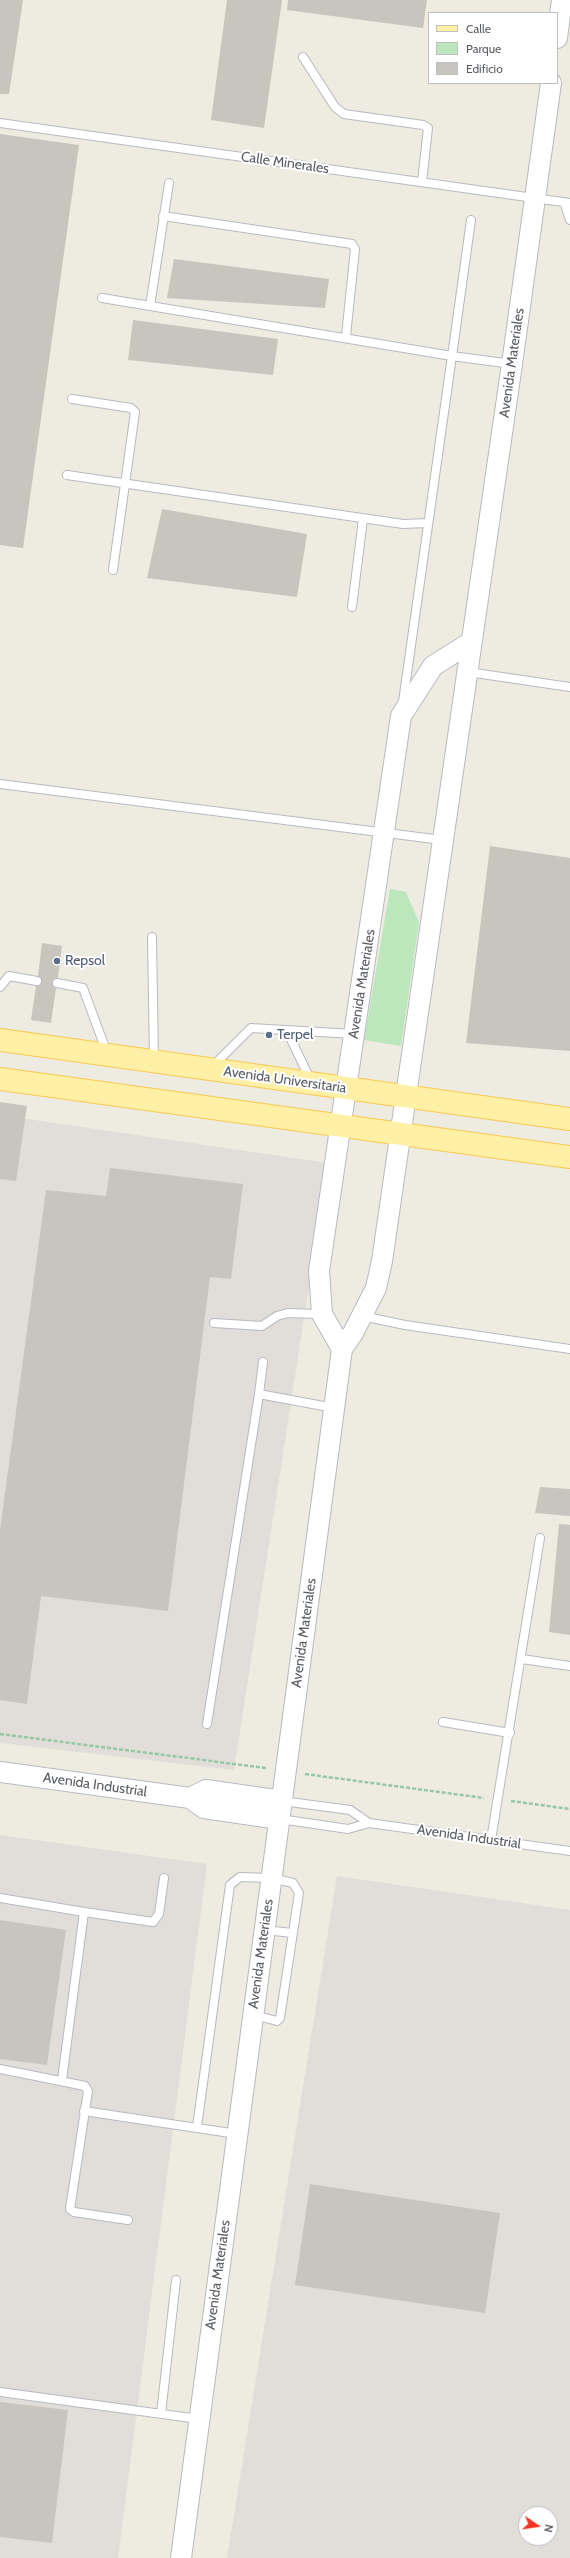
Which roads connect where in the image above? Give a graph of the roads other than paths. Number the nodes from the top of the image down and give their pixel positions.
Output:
1 (562, 0) edge
2 (558, 30) edge
3 (303, 57) dead end
4 (551, 84) edge
5 (0, 123) edge
6 (422, 182) junction
7 (169, 183) dead end
8 (535, 197) junction
9 (567, 202) edge
10 (163, 216) junction
11 (471, 220) dead end
12 (570, 220) edge
13 (102, 298) dead end
14 (150, 306) junction
15 (346, 336) junction
16 (452, 356) junction
17 (512, 364) junction
18 (72, 399) dead end
19 (66, 475) dead end
20 (124, 484) junction
21 (363, 519) junction
22 (428, 524) junction
23 (113, 570) dead end
24 (352, 607) dead end
25 (471, 642) junction
26 (467, 672) junction
27 (570, 686) edge
28 (401, 716) junction
29 (0, 784) edge
30 (385, 833) junction
31 (442, 840) junction
32 (152, 938) dead end
33 (37, 981) dead end
34 (57, 983) dead end
35 (0, 987) edge
36 (287, 1031) junction
37 (354, 1034) junction
38 (0, 1040) edge
39 (108, 1055) junction
40 (154, 1061) junction
41 (210, 1069) junction
42 (0, 1079) edge
43 (312, 1084) junction
44 (346, 1088) junction
45 (405, 1097) junction
46 (570, 1119) edge
47 (340, 1126) junction
48 (399, 1134) junction
49 (570, 1157) edge
50 (322, 1314) junction
51 (362, 1316) junction
52 (214, 1322) dead end
53 (342, 1349) junction
54 (570, 1349) edge
55 (263, 1362) dead end
56 (259, 1394) junction
57 (334, 1408) junction
58 (540, 1538) dead end
59 (522, 1659) junction
60 (570, 1666) edge
61 (443, 1722) dead end
62 (207, 1724) dead end
63 (510, 1733) junction
64 (0, 1772) edge
65 (280, 1810) junction
66 (369, 1823) junction
67 (491, 1840) junction
68 (570, 1851) edge
69 (164, 1878) dead end
70 (271, 1878) junction
71 (0, 1898) edge
72 (84, 1912) junction
73 (264, 1930) junction
74 (292, 1933) junction
75 (253, 2015) junction
76 (0, 2069) edge
77 (62, 2080) junction
78 (84, 2111) junction
79 (197, 2127) junction
80 (237, 2134) junction
81 (128, 2220) dead end
82 (176, 2280) dead end
83 (0, 2392) edge
84 (160, 2414) junction
85 (199, 2419) junction
86 (181, 2558) edge

1 - 2 street
3 - 6 lane
4 - 8 street, Avenida Materiales
5 - 6 lane, Calle Minerales
6 - 8 lane, Calle Minerales
7 - 10 lane
8 - 9 lane, Calle Minerales
8 - 17 street, Avenida Materiales
9 - 12 lane
10 - 14 lane
10 - 15 lane
11 - 16 lane
13 - 14 lane
14 - 15 lane
15 - 16 lane
16 - 17 lane
16 - 22 lane
17 - 25 street, Avenida Materiales
18 - 20 lane
19 - 20 lane
20 - 21 lane
20 - 23 lane
21 - 22 lane
21 - 24 lane
22 - 28 lane
25 - 26 street, Avenida Materiales
25 - 28 street, Avenida Materiales
26 - 27 lane
26 - 31 street, Avenida Materiales
28 - 30 street, Avenida Materiales
29 - 30 lane
30 - 31 lane
30 - 37 street, Avenida Materiales
31 - 45 street, Avenida Materiales
32 - 40 lane
33 - 35 lane
34 - 39 lane
36 - 37 lane
36 - 41 lane
36 - 43 lane
37 - 44 street, Avenida Materiales
38 - 39 main road, Avenida Universitaria
39 - 40 main road, Avenida Universitaria
40 - 41 main road, Avenida Universitaria
41 - 43 main road, Avenida Universitaria
42 - 47 main road
43 - 44 main road, Avenida Universitaria
44 - 45 main road, Avenida Universitaria
44 - 47 street, Avenida Materiales
45 - 46 main road, Avenida Universitaria
45 - 48 street, Avenida Materiales
47 - 48 main road
47 - 50 street, Avenida Materiales
48 - 49 main road
48 - 51 street, Avenida Materiales
50 - 52 lane
50 - 53 street, Avenida Materiales
51 - 53 street, Avenida Materiales
51 - 54 lane
53 - 57 street, Avenida Materiales
55 - 56 lane
56 - 57 lane
56 - 62 lane
57 - 65 street, Avenida Materiales
58 - 59 lane
59 - 60 lane
59 - 63 lane
61 - 63 lane
63 - 67 lane
64 - 65 street, Avenida Industrial
65 - 66 lane, Avenida Industrial
65 - 66 lane, Avenida Industrial
65 - 70 street, Avenida Materiales
66 - 67 lane, Avenida Industrial
67 - 68 lane, Avenida Industrial
69 - 72 lane
70 - 73 street, Avenida Materiales
70 - 74 lane
70 - 79 lane
71 - 72 lane
72 - 77 lane
73 - 74 lane
73 - 75 street, Avenida Materiales
74 - 75 lane
75 - 80 street, Avenida Materiales
76 - 77 lane
77 - 78 lane
78 - 79 lane
78 - 81 lane
79 - 80 lane
80 - 85 street, Avenida Materiales
82 - 84 lane
83 - 84 lane
84 - 85 lane
85 - 86 street, Avenida Materiales

